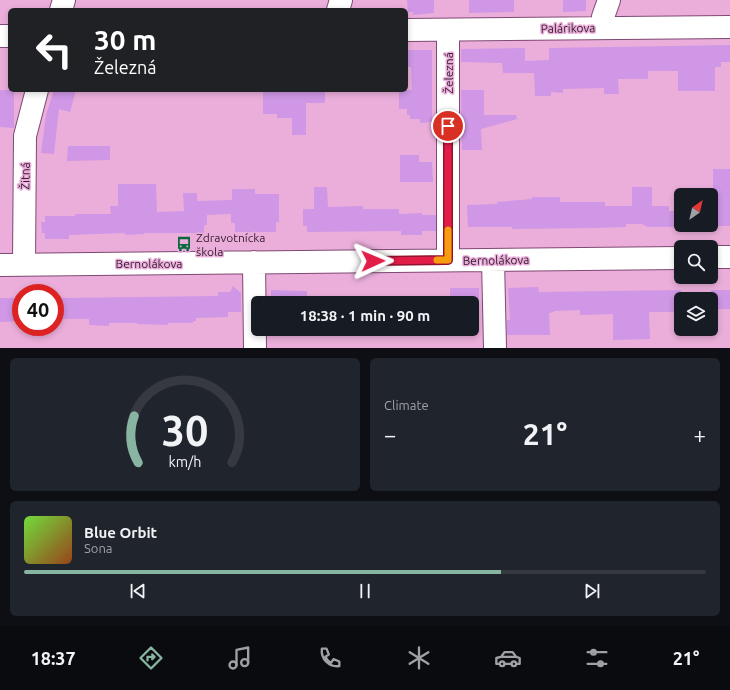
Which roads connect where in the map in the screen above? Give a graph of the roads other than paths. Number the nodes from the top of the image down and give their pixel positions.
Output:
1 (608, 0) edge
2 (730, 27) edge
3 (602, 28) junction
4 (408, 30) edge
5 (448, 30) junction
6 (36, 92) edge
7 (718, 257) edge
8 (730, 257) edge
9 (674, 258) edge
10 (448, 260) junction
11 (493, 260) junction
12 (254, 262) junction
13 (24, 264) junction
14 (0, 265) edge
15 (255, 348) edge
16 (494, 348) edge

1 - 3 street
2 - 3 street, Palárikova
3 - 5 street, Palárikova
4 - 5 street, Palárikova
5 - 10 street, Železná
6 - 13 street, Žitná
7 - 8 street
9 - 11 street, Bernolákova
10 - 11 street, Bernolákova
10 - 12 street, Bernolákova
11 - 16 street
12 - 13 street, Bernolákova
12 - 15 street
13 - 14 street, Bernolákova

